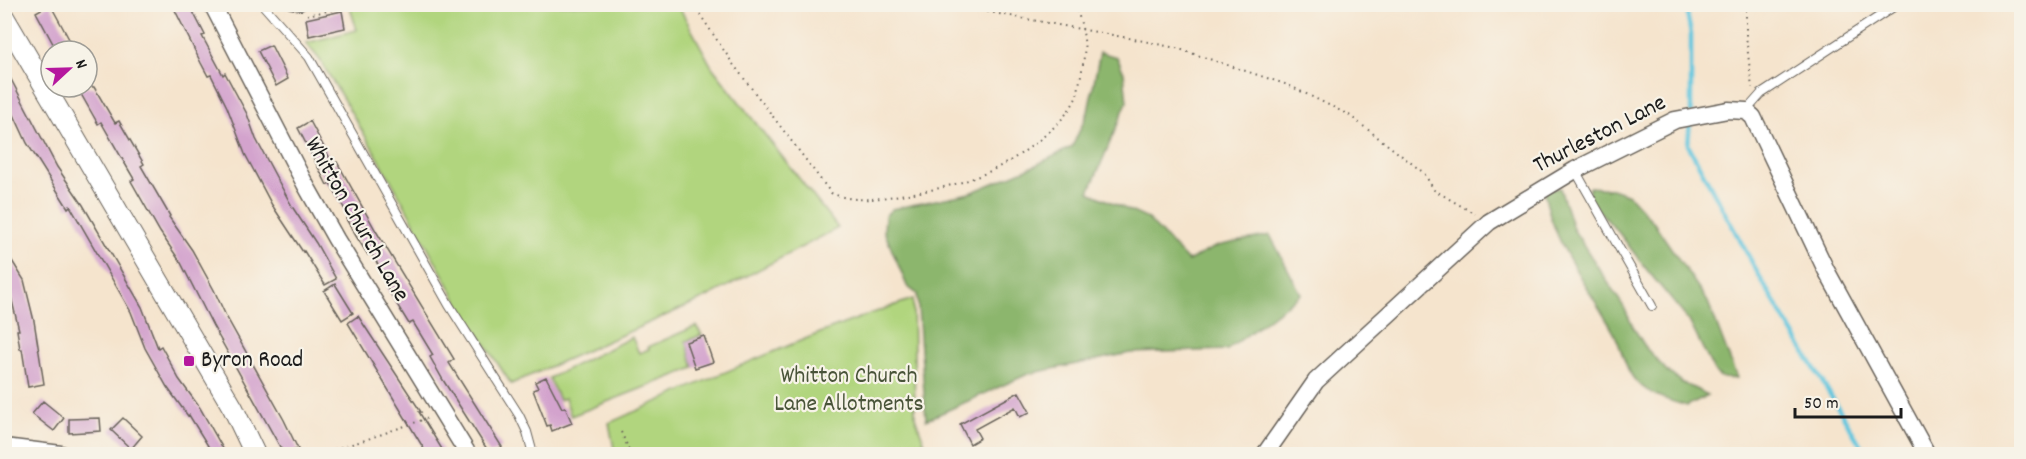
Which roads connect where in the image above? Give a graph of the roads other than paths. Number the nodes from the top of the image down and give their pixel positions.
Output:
1 (212, 4) edge
2 (262, 4) edge
3 (290, 4) edge
4 (1898, 4) edge
5 (301, 6) edge
6 (4, 17) edge
7 (1746, 111) junction
8 (1575, 170) junction
9 (1652, 306) dead end
10 (4, 447) edge
11 (61, 454) edge
12 (255, 454) edge
13 (468, 454) edge
14 (533, 454) edge
15 (1265, 454) edge
16 (1927, 454) edge

1 - 13 street, Whitton Church Lane
2 - 14 lane
3 - 5 lane
4 - 7 lane
6 - 12 street
7 - 8 street, Thurleston Lane
7 - 16 street
8 - 9 lane
8 - 15 street, Thurleston Lane
10 - 11 street

